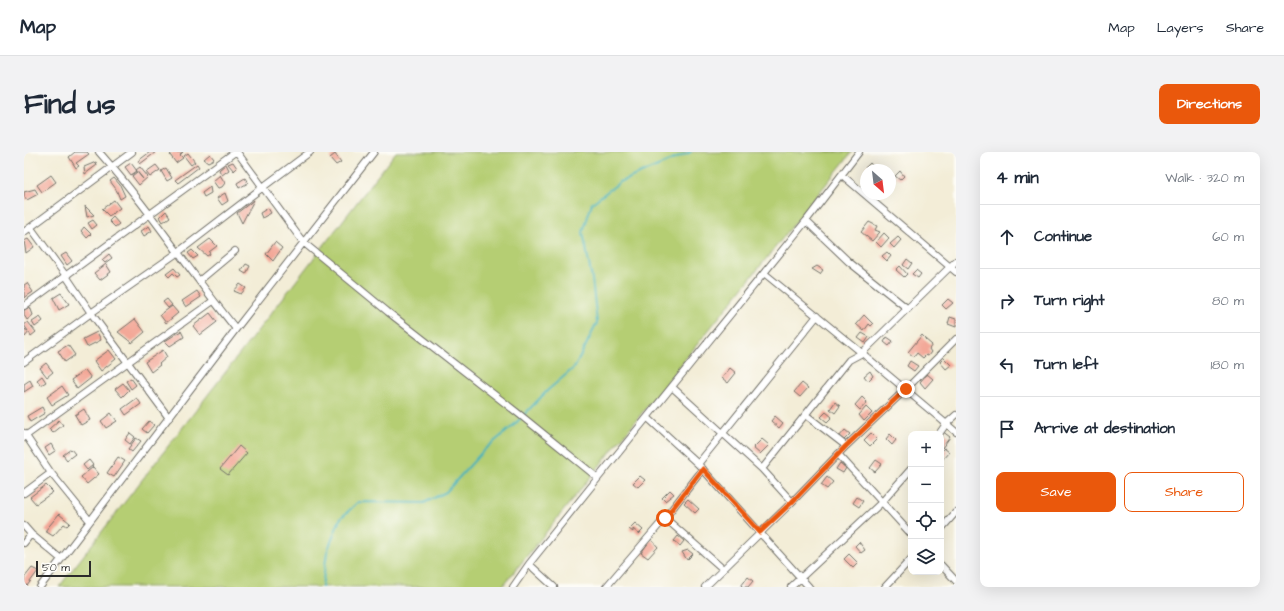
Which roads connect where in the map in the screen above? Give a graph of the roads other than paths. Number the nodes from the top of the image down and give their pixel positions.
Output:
1 (99, 152) edge
2 (132, 152) edge
3 (236, 152) edge
4 (310, 152) edge
5 (374, 152) edge
6 (859, 152) edge
7 (113, 167) junction
8 (842, 175) junction
9 (263, 187) junction
10 (150, 215) junction
11 (806, 221) junction
12 (31, 228) junction
13 (24, 232) edge
14 (303, 242) junction
15 (235, 250) dead end
16 (177, 253) junction
17 (956, 261) edge
18 (950, 267) junction
19 (956, 272) edge
20 (764, 273) junction
21 (66, 276) junction
22 (199, 281) junction
23 (213, 301) junction
24 (24, 306) edge
25 (908, 308) junction
26 (91, 313) junction
27 (817, 316) junction
28 (236, 329) junction
29 (956, 339) edge
30 (862, 353) junction
31 (24, 362) edge
32 (128, 362) junction
33 (672, 387) junction
34 (906, 389) junction
35 (806, 415) junction
36 (956, 415) edge
37 (169, 418) junction
38 (648, 418) junction
39 (946, 424) junction
40 (941, 431) edge
41 (723, 432) junction
42 (956, 432) edge
43 (25, 435) edge
44 (846, 446) junction
45 (838, 454) junction
46 (698, 464) junction
47 (703, 469) junction
48 (762, 469) junction
49 (908, 472) edge
50 (51, 473) junction
51 (598, 478) junction
52 (24, 493) edge
53 (792, 502) junction
54 (882, 502) junction
55 (956, 512) edge
56 (665, 518) junction
57 (90, 521) junction
58 (24, 526) edge
59 (944, 526) edge
60 (908, 531) edge
61 (760, 532) junction
62 (31, 534) junction
63 (24, 543) edge
64 (61, 559) junction
65 (908, 562) edge
66 (529, 564) junction
67 (944, 568) edge
68 (723, 569) junction
69 (800, 578) junction
70 (956, 581) edge
71 (40, 587) edge
72 (513, 587) edge
73 (554, 587) edge
74 (606, 587) edge
75 (705, 587) edge
76 (791, 587) edge
77 (809, 587) edge
78 (885, 587) edge

1 - 7 street
2 - 7 street
3 - 9 street
3 - 10 street
4 - 9 street
5 - 14 street
6 - 8 street
7 - 10 street
7 - 12 street
8 - 11 street
8 - 18 street
9 - 14 street
9 - 16 street
10 - 16 street
10 - 21 street
11 - 20 street
11 - 25 street
12 - 13 street
12 - 21 street
14 - 28 street
14 - 51 street
15 - 22 street
16 - 22 street
16 - 26 street
17 - 18 street
18 - 19 street
18 - 25 street
20 - 27 street
20 - 33 street
21 - 24 street
21 - 26 street
22 - 23 street
23 - 28 street
23 - 32 street
25 - 30 street
26 - 31 street
26 - 32 street
27 - 30 street
27 - 41 street
28 - 37 street
29 - 34 street
30 - 34 street
30 - 35 street
32 - 37 street
32 - 43 street
33 - 38 street
33 - 41 street
34 - 39 street
34 - 44 street
35 - 44 street
35 - 48 street
36 - 39 street
37 - 57 street
38 - 46 street
38 - 51 street
39 - 40 street
39 - 42 street
41 - 46 street
41 - 48 street
43 - 50 street
44 - 45 street
45 - 53 street
45 - 54 street
46 - 47 street
47 - 56 street
47 - 61 street
48 - 53 street
49 - 54 street
50 - 52 street
50 - 57 street
51 - 66 street
53 - 61 street
54 - 60 street
54 - 69 street
55 - 59 street
56 - 68 street
56 - 74 street
57 - 64 street
58 - 62 street
61 - 68 street
61 - 69 street
62 - 63 street
62 - 64 street
64 - 71 street
65 - 78 street
66 - 72 street
66 - 73 street
67 - 70 street
68 - 75 street
69 - 76 street
69 - 77 street

